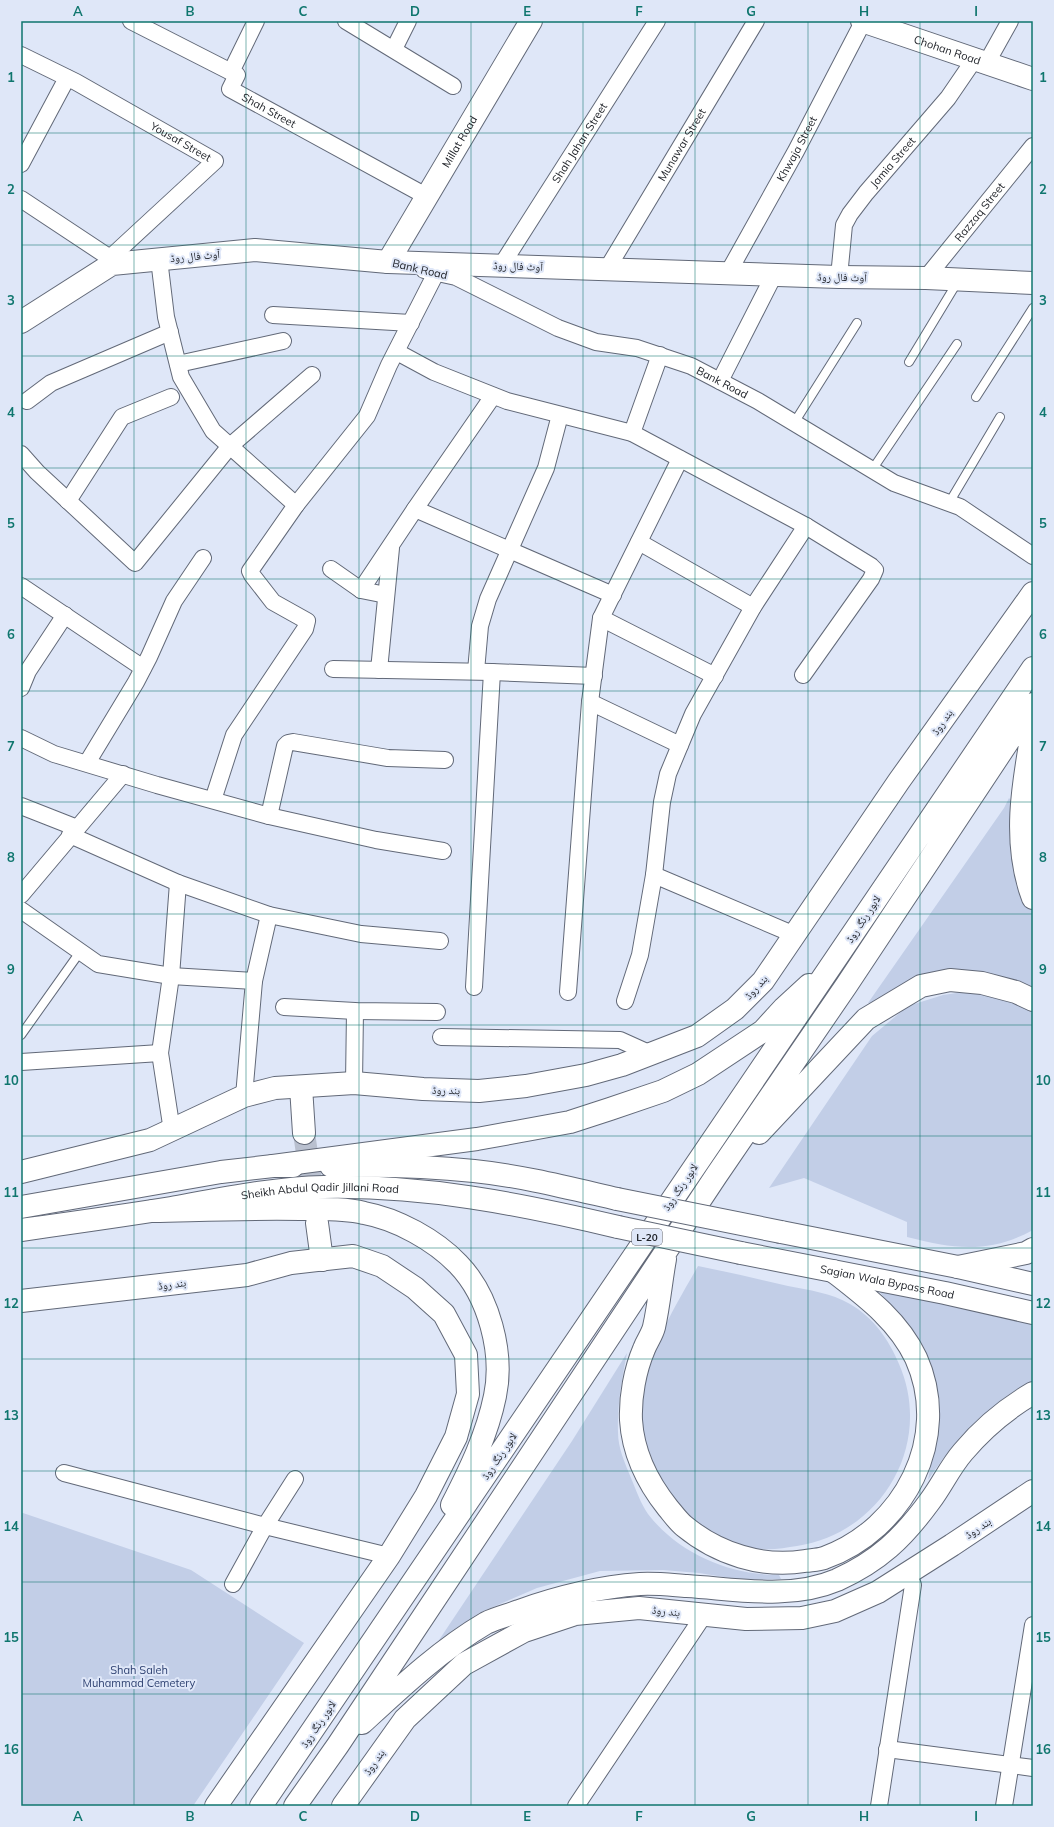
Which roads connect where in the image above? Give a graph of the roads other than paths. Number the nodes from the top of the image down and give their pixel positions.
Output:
1 (131, 21) edge
2 (256, 21) edge
3 (346, 21) edge
4 (408, 21) edge
5 (531, 21) edge
6 (657, 21) edge
7 (756, 21) edge
8 (862, 21) edge
9 (1010, 21) edge
10 (151, 26) edge
11 (394, 49) junction
12 (21, 55) edge
13 (980, 62) junction
14 (231, 72) junction
15 (68, 78) junction
16 (1033, 79) edge
17 (453, 86) dead end
18 (1033, 146) edge
19 (21, 164) edge
20 (426, 196) junction
21 (21, 199) edge
22 (159, 259) junction
23 (111, 261) junction
24 (388, 262) junction
25 (501, 266) junction
26 (607, 269) junction
27 (436, 273) junction
28 (728, 273) junction
29 (774, 275) junction
30 (839, 277) junction
31 (926, 278) junction
32 (958, 281) junction
33 (1033, 283) edge
34 (1033, 308) edge
35 (273, 315) dead end
36 (22, 319) edge
37 (411, 323) junction
38 (857, 323) dead end
39 (170, 332) junction
40 (283, 341) dead end
41 (957, 344) dead end
42 (397, 352) junction
43 (660, 355) junction
44 (909, 362) dead end
45 (178, 364) junction
46 (312, 375) dead end
47 (720, 381) junction
48 (493, 396) junction
49 (171, 397) dead end
50 (976, 397) dead end
51 (27, 401) dead end
52 (560, 415) junction
53 (1000, 417) dead end
54 (794, 423) junction
55 (632, 433) junction
56 (230, 446) junction
57 (21, 454) edge
58 (680, 459) junction
59 (872, 470) junction
60 (68, 501) junction
61 (950, 503) junction
62 (296, 505) junction
63 (415, 509) junction
64 (806, 526) junction
65 (639, 542) junction
66 (392, 545) junction
67 (509, 549) junction
68 (1033, 556) edge
69 (203, 558) dead end
70 (331, 568) dead end
71 (21, 586) edge
72 (361, 590) junction
73 (1033, 593) edge
74 (613, 595) junction
75 (386, 596) junction
76 (753, 606) junction
77 (65, 615) junction
78 (601, 618) junction
79 (143, 668) junction
80 (1033, 668) edge
81 (333, 669) dead end
82 (379, 670) junction
83 (476, 671) junction
84 (492, 672) junction
85 (803, 675) dead end
86 (594, 676) junction
87 (715, 676) junction
88 (21, 688) edge
89 (590, 702) junction
90 (1033, 704) edge
91 (1033, 728) edge
92 (21, 738) edge
93 (680, 745) junction
94 (445, 760) dead end
95 (87, 764) junction
96 (123, 774) junction
97 (213, 800) junction
98 (21, 806) edge
99 (269, 816) junction
100 (74, 832) junction
101 (443, 851) dead end
102 (654, 875) junction
103 (178, 883) junction
104 (21, 895) edge
105 (1033, 898) edge
106 (21, 910) edge
107 (269, 915) junction
108 (794, 935) junction
109 (440, 941) dead end
110 (80, 952) junction
111 (836, 961) junction
112 (171, 976) junction
113 (254, 982) junction
114 (474, 987) dead end
115 (568, 992) dead end
116 (1033, 1000) edge
117 (625, 1001) dead end
118 (284, 1007) dead end
119 (355, 1011) junction
120 (437, 1012) dead end
121 (21, 1036) edge
122 (441, 1036) dead end
123 (160, 1053) junction
124 (651, 1054) junction
125 (21, 1062) edge
126 (354, 1083) junction
127 (301, 1087) junction
128 (244, 1096) junction
129 (172, 1131) junction
130 (304, 1133) tunnel mouth
131 (273, 1166) junction
132 (21, 1172) edge
133 (716, 1176) junction
134 (21, 1206) edge
135 (153, 1211) junction
136 (317, 1223) tunnel mouth
137 (21, 1230) edge
138 (1033, 1248) edge
139 (666, 1252) junction
140 (740, 1253) joint
141 (322, 1260) junction
142 (958, 1267) junction
143 (833, 1271) junction
144 (1033, 1284) edge
145 (21, 1301) edge
146 (1033, 1313) edge
147 (1033, 1393) edge
148 (64, 1473) dead end
149 (295, 1479) dead end
150 (1033, 1491) edge
151 (265, 1526) junction
152 (389, 1556) junction
153 (425, 1567) junction
154 (908, 1573) junction
155 (233, 1584) dead end
156 (704, 1615) junction
157 (1033, 1625) edge
158 (338, 1745) junction
159 (887, 1749) junction
160 (1010, 1764) junction
161 (1033, 1768) edge
162 (348, 1805) edge
163 (216, 1806) edge
164 (261, 1806) edge
165 (295, 1806) edge
166 (576, 1806) edge
167 (879, 1806) edge
168 (1004, 1806) edge

1 - 10 street
2 - 14 street
3 - 11 street
4 - 11 street
5 - 20 main road, Millat Road
6 - 25 street, Shah Jahan Street
7 - 26 street, Munawar Street
8 - 13 main road, Chohan Road
8 - 28 street, Khwaja Street
9 - 13 street, Jamia Street
10 - 14 street
11 - 17 street
12 - 15 street, Yousaf Street
13 - 16 main road, Chohan Road
13 - 30 street, Jamia Street
14 - 20 street, Shah Street
15 - 19 street
15 - 23 street, Yousaf Street
18 - 31 street, Razzaq Street
20 - 24 main road, Millat Road
21 - 23 street
22 - 23 main road, آوٹ فال روڈ
22 - 24 main road, آوٹ فال روڈ
22 - 39 street
23 - 36 main road, آوٹ فال روڈ
24 - 25 main road, آوٹ فال روڈ
24 - 27 street, Bank Road
25 - 26 main road, آوٹ فال روڈ
26 - 28 main road, آوٹ فال روڈ
27 - 37 street
27 - 43 street, Bank Road
28 - 29 main road, آوٹ فال روڈ
29 - 30 main road, آوٹ فال روڈ
29 - 47 street
30 - 31 main road, آوٹ فال روڈ
31 - 32 main road, آوٹ فال روڈ
32 - 33 main road, آوٹ فال روڈ
32 - 44 lane
34 - 50 lane
35 - 37 street
37 - 42 street
38 - 54 lane
39 - 45 street
39 - 51 street
40 - 45 street
41 - 59 lane
42 - 48 street
42 - 62 street
43 - 47 street, Bank Road
43 - 55 street
45 - 56 street
46 - 56 street
47 - 54 street, Bank Road
48 - 52 street
48 - 63 street
49 - 60 street
52 - 55 street
52 - 67 street
53 - 61 lane
54 - 59 street, Bank Road
55 - 58 street
56 - 60 street
56 - 62 street
57 - 60 street
58 - 64 street
58 - 65 street
59 - 61 street, Bank Road
61 - 68 street, Bank Road
62 - 97 street
63 - 66 street
63 - 67 street
64 - 76 street
64 - 85 street
65 - 74 street
65 - 76 street
66 - 72 street
66 - 75 street
67 - 74 street
67 - 83 street
69 - 79 street
70 - 72 street
71 - 77 street
72 - 75 street
73 - 108 main road, بند روڈ
74 - 78 street
75 - 82 street
76 - 87 street
77 - 79 street
77 - 88 street
78 - 86 street
78 - 87 street
79 - 95 street
80 - 111 main road, لاہور رنگ روڈ / L-20
81 - 82 street
82 - 83 street
83 - 84 street
84 - 86 street
84 - 114 street
86 - 89 street
87 - 93 street
89 - 93 street
89 - 115 street
90 - 133 main road, لاہور رنگ روڈ / L-20
91 - 105 main road
92 - 95 street
93 - 102 street
94 - 99 street
95 - 96 street
96 - 97 street
96 - 100 street
97 - 99 street
98 - 100 street
99 - 101 street
100 - 103 street
100 - 104 street
102 - 108 street
102 - 117 street
103 - 107 street
103 - 112 street
106 - 110 street
107 - 109 street
107 - 113 street
108 - 124 main road, بند روڈ
110 - 112 street
110 - 121 lane
111 - 131 main road
111 - 153 main road, لاہور رنگ روڈ / L-20, bridge
112 - 113 street
112 - 123 street
113 - 128 street
116 - 133 main road
118 - 119 street
119 - 120 street
119 - 126 street
122 - 124 street
123 - 125 street
123 - 129 street
124 - 126 main road, بند روڈ
126 - 127 main road, بند روڈ
127 - 128 main road, بند روڈ
127 - 130 main road
128 - 129 main road, بند روڈ
129 - 132 main road, بند روڈ
131 - 134 main road, Sheikh Abdul Qadir Jillani Road
131 - 142 main road, Sheikh Abdul Qadir Jillani Road, bridge
133 - 139 main road, لاہور رنگ روڈ / L-20, bridge
135 - 137 main road, Sheikh Abdul Qadir Jillani Road
135 - 140 main road, Sheikh Abdul Qadir Jillani Road, bridge
135 - 153 main road
136 - 141 main road
138 - 142 main road
139 - 143 main road
139 - 158 main road, لاہور رنگ روڈ / L-20
140 - 143 main road, Sagian Wala Bypass Road
141 - 145 main road, بند روڈ
141 - 152 main road, بند روڈ
142 - 144 main road
143 - 146 main road, Sagian Wala Bypass Road
147 - 158 main road
148 - 151 street
149 - 151 street
150 - 154 main road, بند روڈ
151 - 152 street
151 - 155 street
152 - 163 main road, بند روڈ
153 - 164 main road, لاہور رنگ روڈ / L-20
154 - 156 main road, بند روڈ
154 - 159 street
156 - 162 main road, بند روڈ
156 - 166 street
157 - 160 street
158 - 165 main road, لاہور رنگ روڈ / L-20
159 - 160 street
159 - 167 street
160 - 161 street
160 - 168 street

